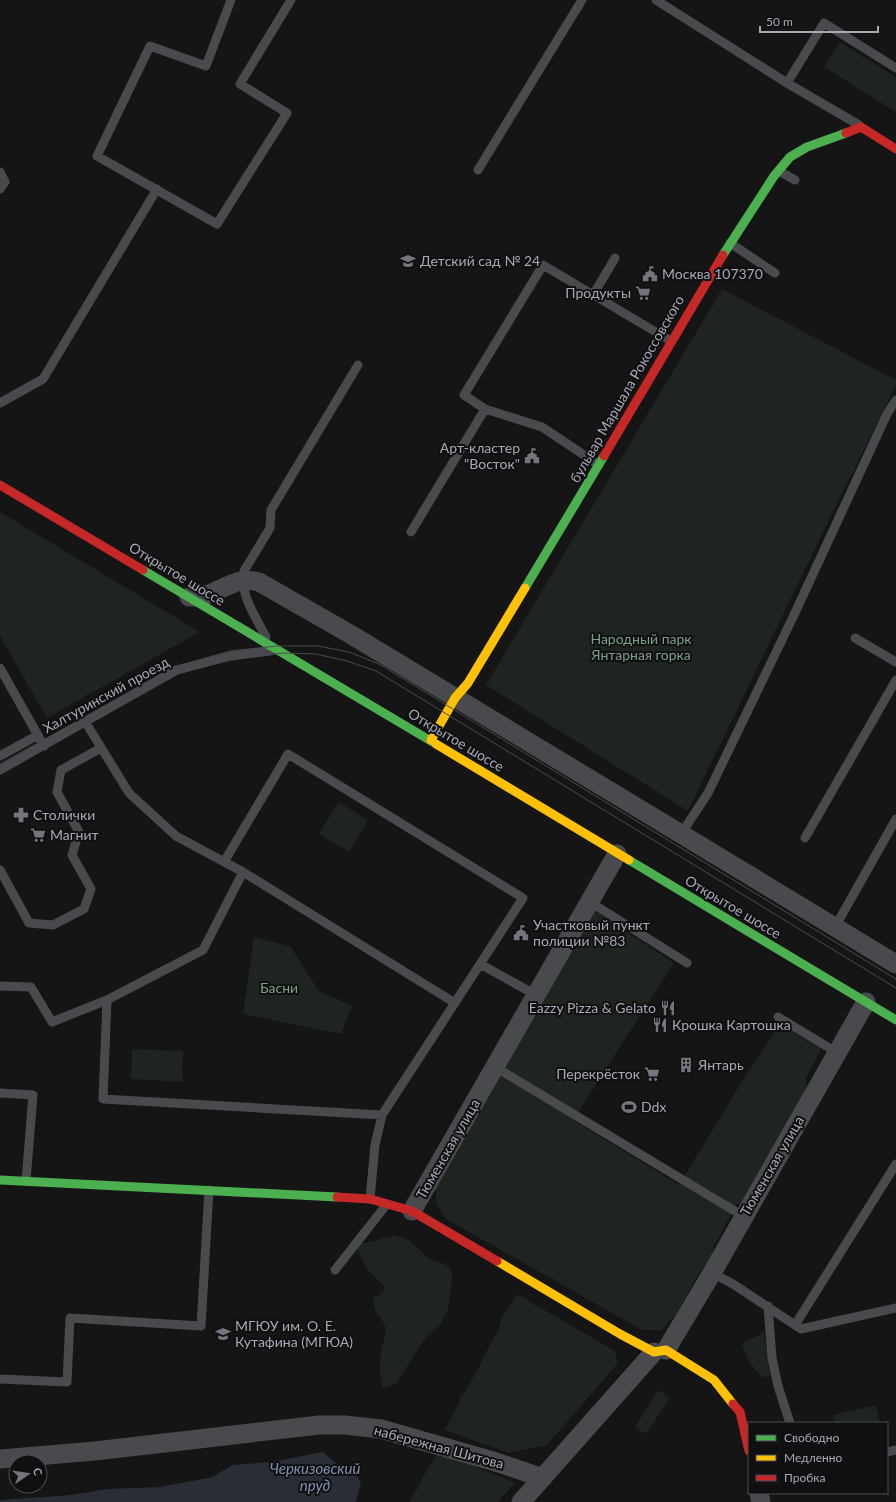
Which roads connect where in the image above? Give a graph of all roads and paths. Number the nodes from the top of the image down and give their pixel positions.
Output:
1 (231, 0) edge
2 (290, 0) edge
3 (582, 0) edge
4 (656, 0) edge
5 (896, 68) edge
6 (787, 83) junction
7 (861, 127) junction
8 (896, 149) edge
9 (478, 170) dead end
10 (778, 171) junction
11 (0, 172) edge
12 (795, 180) dead end
13 (0, 189) edge
14 (157, 189) junction
15 (730, 243) junction
16 (615, 258) dead end
17 (775, 273) dead end
18 (593, 295) junction
19 (671, 341) junction
20 (358, 365) dead end
21 (896, 400) edge
22 (0, 403) edge
23 (485, 409) junction
24 (599, 465) junction
25 (0, 485) edge
26 (411, 532) dead end
27 (242, 580) junction
28 (189, 597) junction
29 (855, 638) dead end
30 (274, 648) junction
31 (896, 662) edge
32 (0, 668) edge
33 (896, 680) edge
34 (455, 698) junction
35 (86, 723) junction
36 (38, 734) junction
37 (431, 740) junction
38 (44, 746) junction
39 (101, 748) junction
40 (0, 756) edge
41 (0, 770) edge
42 (896, 819) edge
43 (681, 834) junction
44 (805, 838) dead end
45 (617, 854) junction
46 (224, 862) junction
47 (0, 870) edge
48 (244, 872) junction
49 (590, 902) junction
50 (835, 927) junction
51 (687, 963) dead end
52 (480, 964) junction
53 (896, 964) edge
54 (0, 986) edge
55 (536, 995) junction
56 (107, 1000) junction
57 (866, 1002) junction
58 (455, 1003) junction
59 (778, 1018) dead end
60 (896, 1020) edge
61 (836, 1052) junction
62 (495, 1067) junction
63 (0, 1094) edge
64 (382, 1115) junction
65 (896, 1164) edge
66 (0, 1180) edge
67 (26, 1181) junction
68 (209, 1190) junction
69 (370, 1198) junction
70 (388, 1203) junction
71 (412, 1211) junction
72 (744, 1216) junction
73 (335, 1270) dead end
74 (712, 1273) junction
75 (768, 1306) junction
76 (896, 1308) edge
77 (795, 1325) junction
78 (660, 1351) junction
79 (0, 1378) edge
80 (790, 1422) edge
81 (748, 1447) edge
82 (0, 1459) edge
83 (543, 1478) junction
84 (521, 1502) edge

1 - 14 lane
2 - 14 lane
3 - 9 lane
4 - 6 lane
5 - 6 lane
6 - 7 lane
7 - 8 street
7 - 10 street, бульвар Маршала Рокоссовского
10 - 12 lane
10 - 15 street, бульвар Маршала Рокоссовского
11 - 13 lane
14 - 22 lane
15 - 17 lane
15 - 19 street, бульвар Маршала Рокоссовского
16 - 18 lane
18 - 19 lane
18 - 23 lane
19 - 24 street, бульвар Маршала Рокоссовского
20 - 27 lane
21 - 43 lane
23 - 24 lane
23 - 26 lane
24 - 34 street, бульвар Маршала Рокоссовского
25 - 28 street, Открытое шоссе
27 - 28 street
27 - 30 lane
27 - 34 street
28 - 30 street, Открытое шоссе
29 - 31 lane
30 - 35 lane, Халтуринский проезд
30 - 37 street, Открытое шоссе
32 - 36 lane
33 - 44 lane
34 - 37 street, бульвар Маршала Рокоссовского
34 - 43 street
35 - 38 lane, Халтуринский проезд
35 - 39 lane
36 - 38 lane
36 - 40 lane
37 - 45 street, Открытое шоссе
38 - 41 lane, Халтуринский проезд
39 - 46 lane
39 - 47 lane
42 - 50 lane
43 - 50 street
45 - 49 street, Тюменская улица
45 - 57 street, Открытое шоссе
46 - 48 lane
46 - 52 lane
48 - 56 lane
48 - 58 lane
49 - 51 lane
49 - 55 street, Тюменская улица
50 - 53 street
52 - 55 lane
52 - 58 lane
54 - 56 lane
55 - 62 street, Тюменская улица
56 - 64 lane
57 - 60 street, Открытое шоссе
57 - 61 street, Тюменская улица
58 - 64 lane
59 - 61 lane
61 - 72 street, Тюменская улица
62 - 71 street, Тюменская улица
62 - 72 lane
63 - 67 lane
64 - 69 lane
65 - 77 lane
66 - 67 street
67 - 68 street
68 - 69 street
68 - 79 lane
69 - 70 street
70 - 71 street
70 - 73 lane
71 - 78 street, Тюменская улица
72 - 74 street, Тюменская улица
74 - 75 lane
74 - 78 street, Тюменская улица
75 - 77 lane
75 - 80 lane
76 - 77 lane
78 - 81 street, Тюменская улица
78 - 83 street
82 - 83 street, набережная Шитова
83 - 84 street

